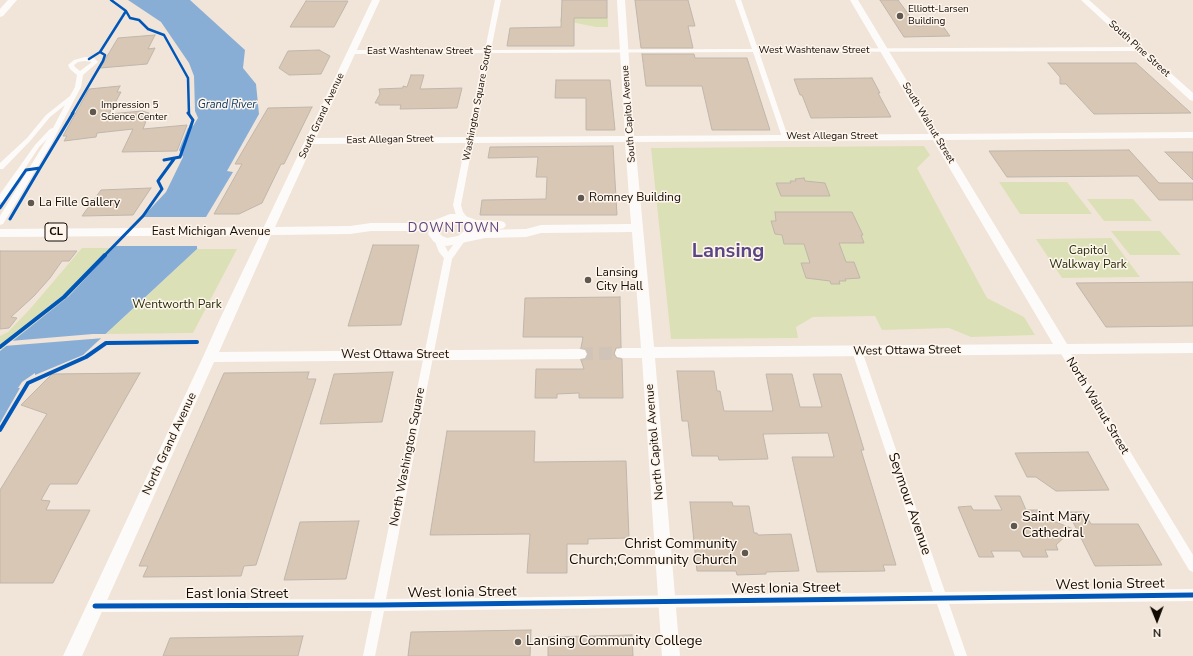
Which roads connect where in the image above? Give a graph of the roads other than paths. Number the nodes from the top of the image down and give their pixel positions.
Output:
1 (13, 0) edge
2 (376, 0) edge
3 (498, 0) edge
4 (621, 0) edge
5 (738, 0) edge
6 (854, 0) edge
7 (1085, 0) edge
8 (0, 14) edge
9 (1140, 50) junction
10 (756, 51) junction
11 (884, 51) junction
12 (352, 52) junction
13 (488, 52) junction
14 (624, 52) junction
15 (80, 74) dead end
16 (74, 94) junction
17 (1193, 98) edge
18 (58, 123) junction
19 (1193, 135) edge
20 (936, 136) junction
21 (786, 137) junction
22 (630, 138) junction
23 (29, 139) junction
24 (470, 139) junction
25 (310, 141) junction
26 (0, 167) edge
27 (19, 171) junction
28 (0, 200) edge
29 (457, 205) junction
30 (466, 220) junction
31 (0, 222) edge
32 (442, 222) junction
33 (638, 228) junction
34 (541, 229) junction
35 (350, 230) junction
36 (267, 231) junction
37 (0, 233) edge
38 (437, 238) junction
39 (464, 238) junction
40 (1001, 246) joint
41 (448, 258) junction
42 (1193, 348) edge
43 (1063, 349) junction
44 (857, 351) junction
45 (622, 353) tunnel mouth
46 (648, 353) junction
47 (580, 354) tunnel mouth
48 (428, 355) junction
49 (210, 357) junction
50 (1193, 566) edge
51 (1193, 595) edge
52 (941, 598) junction
53 (666, 601) junction
54 (380, 605) junction
55 (95, 606) junction
56 (72, 656) edge
57 (370, 656) edge
58 (671, 656) edge
59 (961, 656) edge

1 - 8 main road
2 - 12 street, South Grand Avenue
3 - 13 street, Washington Square South
4 - 14 street, South Capitol Avenue
5 - 10 street
6 - 11 street, South Walnut Street
7 - 9 street, South Pine Street
9 - 11 street, West Washtenaw Street
9 - 17 street, South Pine Street
10 - 11 street, West Washtenaw Street
10 - 14 street, West Washtenaw Street
10 - 21 street
11 - 20 street, South Walnut Street
12 - 13 street, East Washtenaw Street
12 - 25 street, South Grand Avenue
13 - 14 street, West Washtenaw Street
13 - 24 street, Washington Square South
14 - 22 street, South Capitol Avenue
15 - 16 street
16 - 18 street
16 - 23 street
18 - 27 street
18 - 31 street
19 - 20 street, West Allegan Street
20 - 21 street, West Allegan Street
20 - 40 street, South Walnut Street
21 - 22 street, West Allegan Street
22 - 24 street, West Allegan Street
22 - 33 street, South Capitol Avenue
23 - 26 street
23 - 27 street
24 - 25 street, East Allegan Street
24 - 29 street, Washington Square South
25 - 36 street, South Grand Avenue
27 - 28 street
29 - 30 street
29 - 32 street, Washington Square South
30 - 32 street
30 - 34 street
30 - 39 street
32 - 35 street, East Michigan Avenue
32 - 38 street
33 - 34 street
33 - 46 street, North Capitol Avenue
34 - 39 street
35 - 36 street, East Michigan Avenue
35 - 38 street, East Michigan Avenue
36 - 37 main road, East Michigan Avenue / CL
36 - 49 street, North Grand Avenue
38 - 39 street
38 - 41 street
39 - 41 street
40 - 43 street, North Walnut Street
41 - 48 street, North Washington Square
42 - 43 street, West Ottawa Street
43 - 44 street, West Ottawa Street
43 - 50 street, North Walnut Street
44 - 46 street, West Ottawa Street
44 - 52 street, Seymour Avenue
45 - 46 street, West Ottawa Street
46 - 53 street, North Capitol Avenue
47 - 48 street, West Ottawa Street
48 - 49 street, West Ottawa Street
48 - 54 street, North Washington Square
49 - 55 street, North Grand Avenue
51 - 52 street, West Ionia Street
52 - 53 street, West Ionia Street
52 - 59 street, Seymour Avenue
53 - 54 street, West Ionia Street
53 - 58 street, North Capitol Avenue
54 - 55 street, East Ionia Street
54 - 57 street, North Washington Square
55 - 56 street, North Grand Avenue

